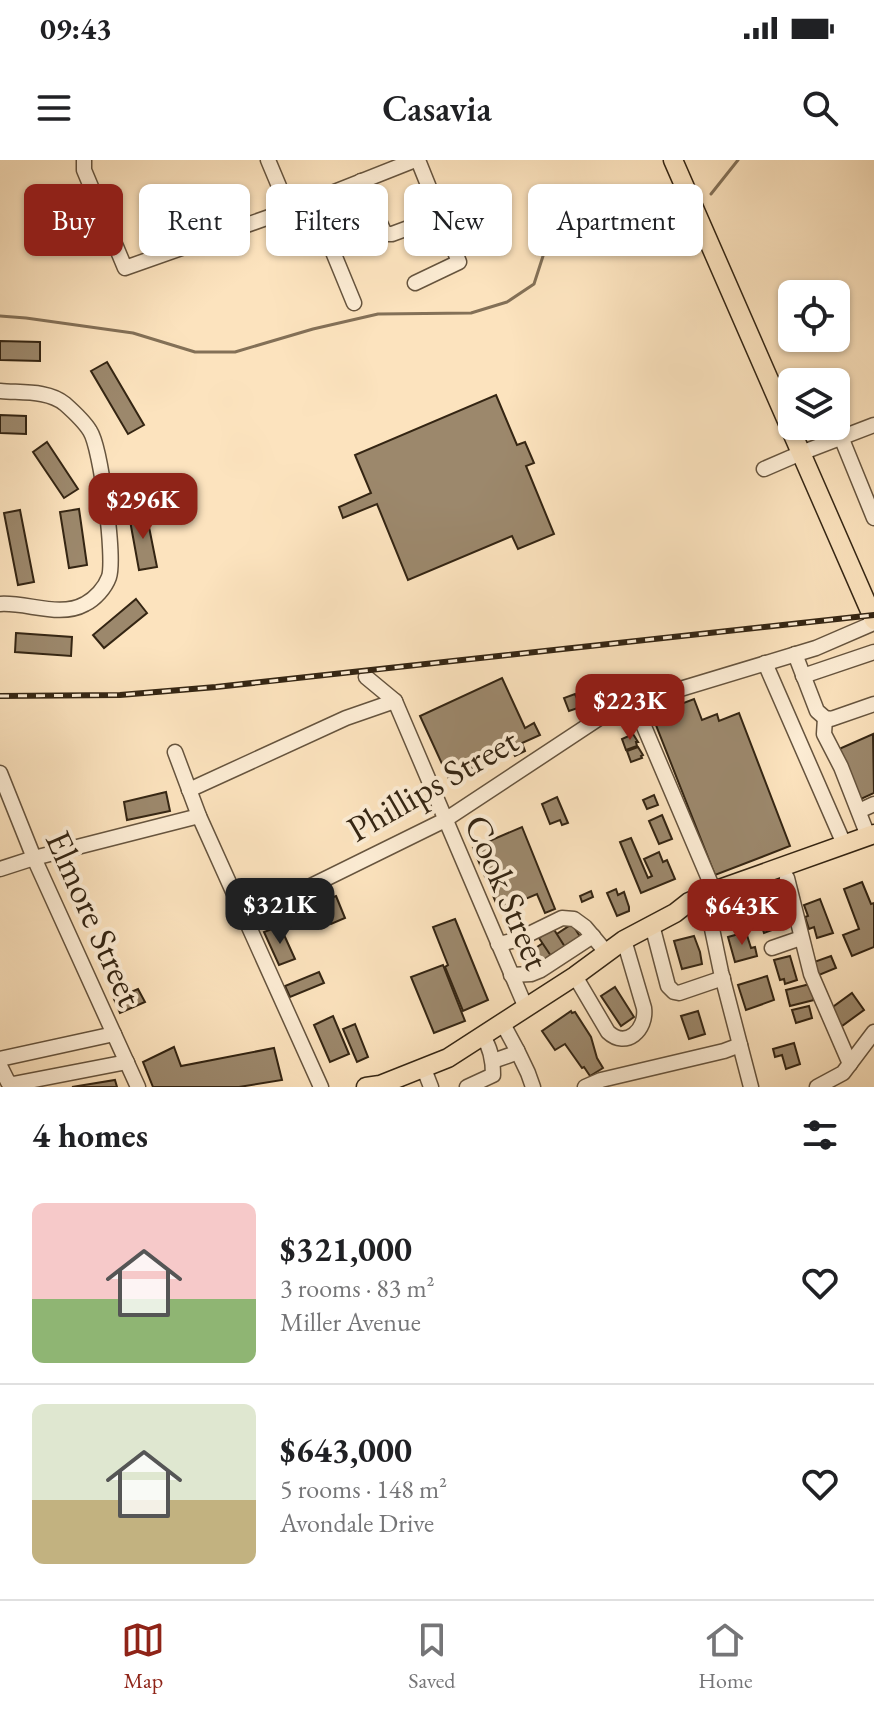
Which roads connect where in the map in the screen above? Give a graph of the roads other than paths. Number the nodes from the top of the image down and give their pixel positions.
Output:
1 (84, 160) edge
2 (268, 160) edge
3 (416, 160) edge
4 (673, 160) edge
5 (361, 181) junction
6 (278, 184) edge
7 (354, 184) edge
8 (421, 184) edge
9 (266, 218) edge
10 (404, 229) edge
11 (335, 256) edge
12 (455, 256) edge
13 (415, 283) dead end
14 (354, 303) dead end
15 (0, 391) edge
16 (874, 425) edge
17 (850, 434) edge
18 (834, 440) edge
19 (843, 440) edge
20 (801, 453) junction
21 (764, 469) dead end
22 (867, 483) edge
23 (874, 518) edge
24 (0, 604) edge
25 (874, 622) edge
26 (795, 654) junction
27 (869, 654) edge
28 (765, 663) junction
29 (874, 670) edge
30 (803, 676) junction
31 (366, 677) dead end
32 (395, 701) junction
33 (634, 703) junction
34 (874, 704) edge
35 (825, 718) junction
36 (175, 752) dead end
37 (0, 773) edge
38 (189, 790) junction
39 (874, 804) edge
40 (859, 811) junction
41 (199, 816) junction
42 (445, 820) junction
43 (872, 839) edge
44 (844, 844) junction
45 (34, 858) junction
46 (0, 869) edge
47 (787, 878) junction
48 (711, 898) junction
49 (246, 918) junction
50 (652, 925) junction
51 (593, 936) junction
52 (801, 938) junction
53 (624, 940) junction
54 (498, 944) junction
55 (772, 948) dead end
56 (606, 952) junction
57 (531, 974) junction
58 (511, 975) junction
59 (575, 976) junction
60 (723, 978) junction
61 (533, 1003) junction
62 (503, 1024) junction
63 (874, 1032) edge
64 (114, 1034) junction
65 (483, 1037) junction
66 (740, 1045) junction
67 (517, 1050) junction
68 (0, 1059) edge
69 (493, 1061) junction
70 (127, 1062) junction
71 (850, 1064) junction
72 (0, 1066) edge
73 (424, 1069) junction
74 (138, 1087) edge
75 (321, 1087) edge
76 (366, 1087) edge
77 (431, 1087) edge
78 (467, 1087) edge
79 (533, 1087) edge
80 (585, 1087) edge
81 (751, 1087) edge
82 (817, 1087) edge

1 - 9 street
2 - 6 street
3 - 5 street
3 - 8 street
4 - 20 main road
5 - 7 street
5 - 10 street
11 - 14 street
12 - 13 street
15 - 24 street
16 - 17 street
18 - 20 street
19 - 22 street
20 - 21 street
20 - 25 main road
22 - 23 street
25 - 26 street, Phillips Street
26 - 28 street, Phillips Street
26 - 30 street
27 - 29 street
27 - 30 street
28 - 33 street, Phillips Street
28 - 44 street
30 - 35 street
31 - 32 street, Cook Street
32 - 38 street
32 - 42 street, Cook Street
33 - 42 street, Phillips Street
33 - 48 street
34 - 35 street
35 - 40 street
36 - 38 street
37 - 45 street, Elmore Street
38 - 41 street
39 - 40 street
40 - 43 street
41 - 45 street
41 - 49 street
42 - 49 street, Phillips Street
42 - 54 street, Cook Street
43 - 44 main road
43 - 47 main road
44 - 48 main road
45 - 46 street
45 - 64 street, Elmore Street
47 - 48 main road
47 - 52 street
48 - 50 main road
48 - 60 street
49 - 75 street
50 - 53 main road
50 - 60 street
51 - 54 street
51 - 56 street
51 - 57 street
52 - 55 street
52 - 71 street
53 - 56 main road
53 - 59 street
54 - 58 street, Cook Street
56 - 59 main road
57 - 58 street
57 - 61 street
58 - 61 street, Cook Street
59 - 61 main road
60 - 66 street
61 - 62 main road
62 - 65 main road
62 - 67 street
63 - 71 street
64 - 68 street
64 - 70 street, Elmore Street
65 - 69 street
65 - 73 main road
66 - 80 street
66 - 81 street
67 - 69 street
67 - 79 street
69 - 78 street
70 - 72 street
70 - 74 street, Elmore Street
71 - 82 street
73 - 76 main road
73 - 77 street

